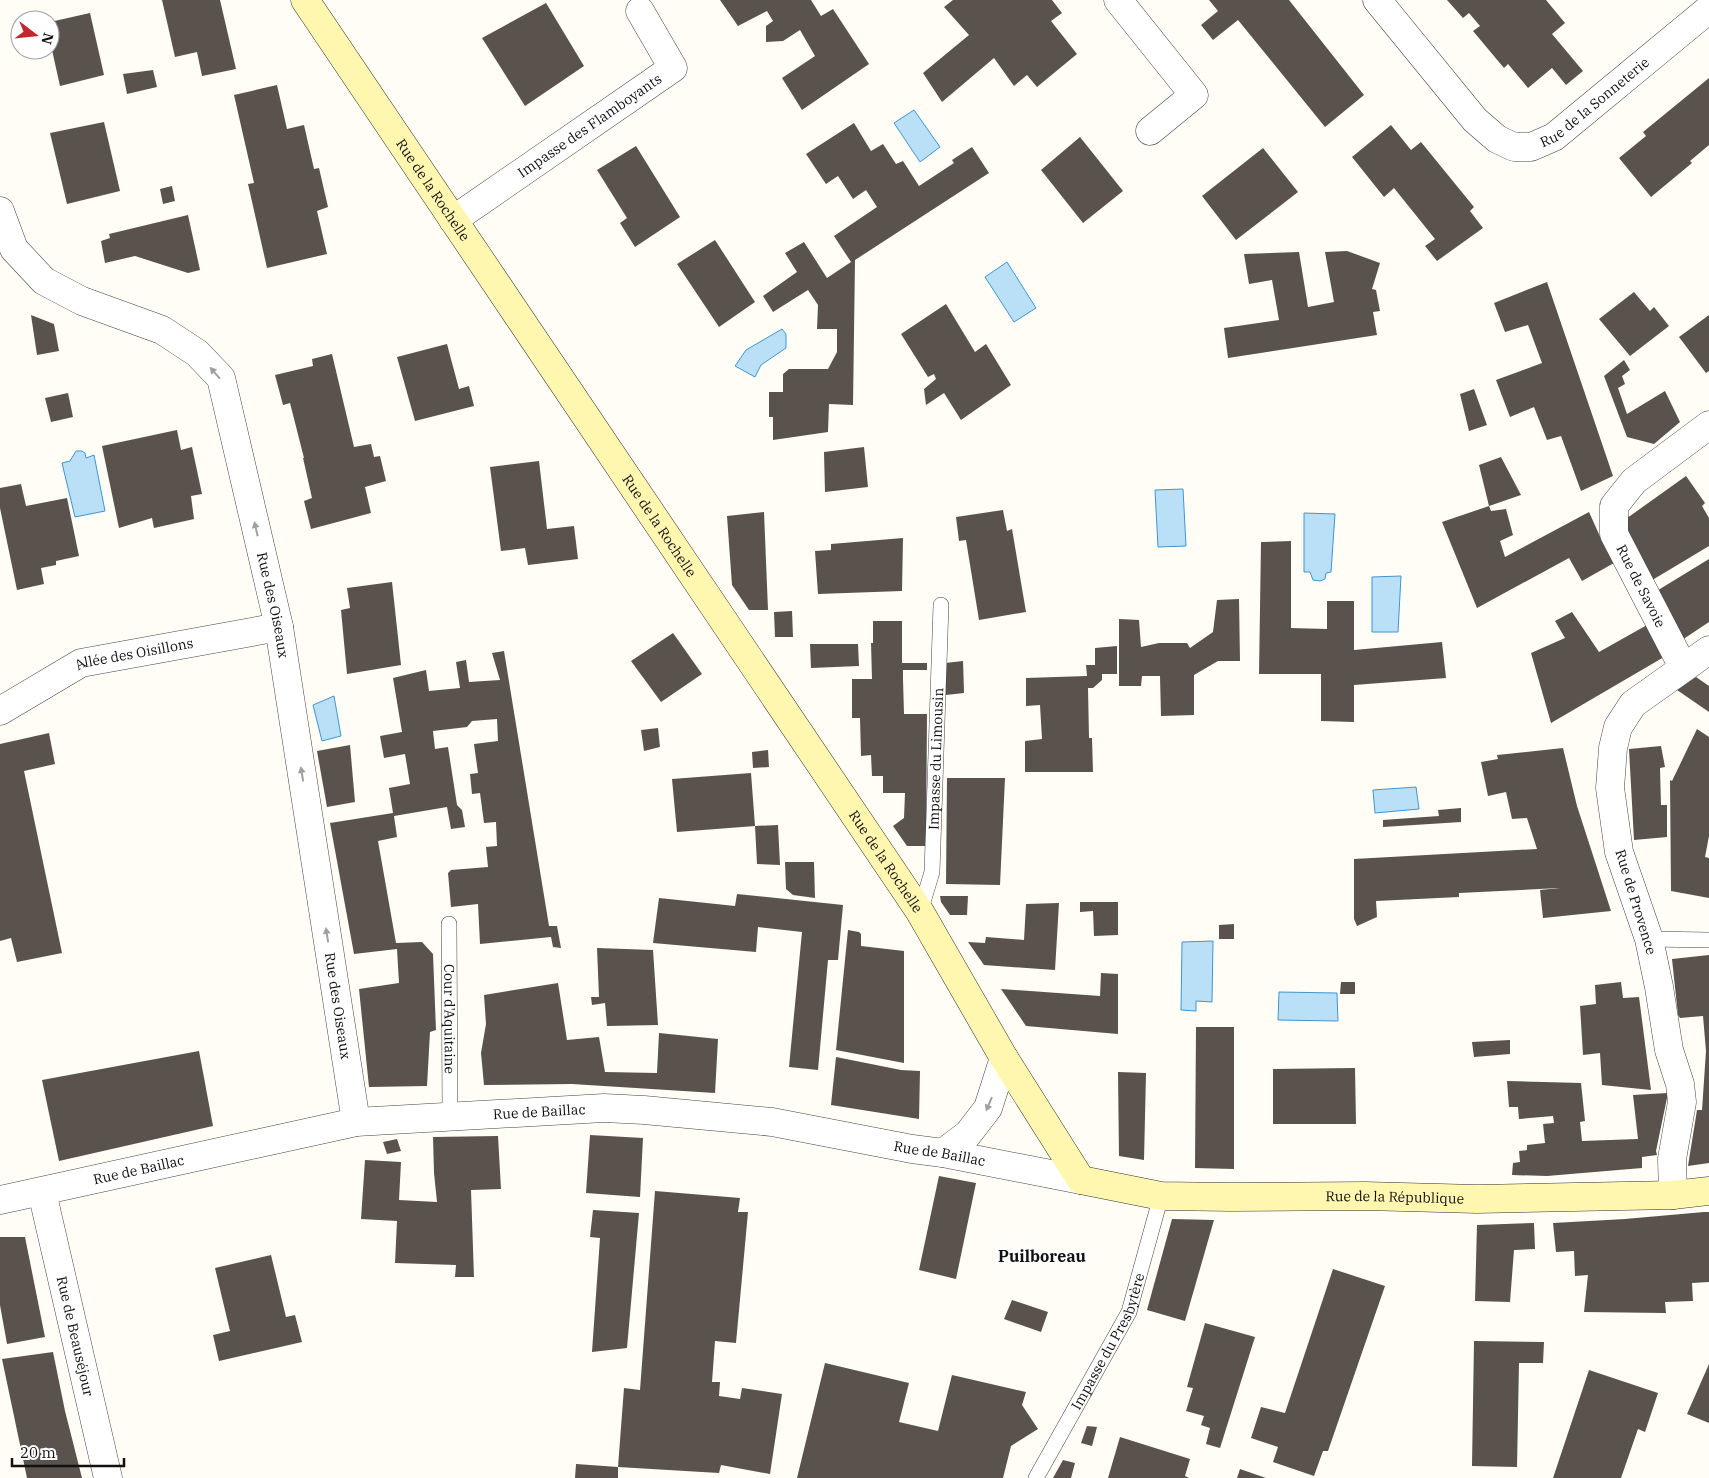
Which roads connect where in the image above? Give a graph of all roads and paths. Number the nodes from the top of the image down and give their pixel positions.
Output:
1 (305, 0) edge
2 (1118, 0) edge
3 (1377, 0) edge
4 (1709, 9) edge
5 (640, 11) dead end
6 (1150, 131) dead end
7 (0, 211) edge
8 (453, 220) junction
9 (1709, 425) edge
10 (941, 605) dead end
11 (279, 627) junction
12 (1709, 650) edge
13 (1683, 667) junction
14 (0, 711) edge
15 (920, 912) junction
16 (449, 924) dead end
17 (1648, 939) junction
18 (1709, 940) edge
19 (1004, 1058) junction
20 (450, 1115) junction
21 (356, 1122) junction
22 (944, 1152) junction
23 (1080, 1180) junction
24 (1709, 1191) edge
25 (42, 1192) junction
26 (1673, 1194) junction
27 (1161, 1196) junction
28 (0, 1200) edge
29 (108, 1478) edge
30 (1036, 1478) edge

1 - 8 main road, Rue de la Rochelle
2 - 6 street
3 - 4 street, Rue de la Sonneterie
5 - 8 street, Impasse des Flamboyants
11 -> 7 street, Rue des Oiseaux
8 - 15 main road, Rue de la Rochelle
9 - 13 street, Rue de Savoie
10 - 15 lane, Impasse du Limousin
11 - 14 street, Allée des Oisillons
21 -> 11 street, Rue des Oiseaux
12 - 13 street, Rue de Provence
13 - 17 street, Rue de Provence
15 - 19 main road, Rue de la Rochelle
16 - 20 lane, Cour d'Aquitaine
17 - 18 lane
17 - 26 street, Rue de Provence
19 -> 22 street
19 - 23 main road, Rue de la Rochelle
20 - 21 street, Rue de Baillac
20 - 22 street, Rue de Baillac
21 - 25 street, Rue de Baillac
22 - 23 street, Rue de Baillac
23 - 27 main road, Rue de la République
24 - 26 main road, Rue de la République
25 - 28 street, Rue de Baillac
25 - 29 street, Rue de Beauséjour
26 - 27 main road, Rue de la République
27 - 30 lane, Impasse du Presbytère

